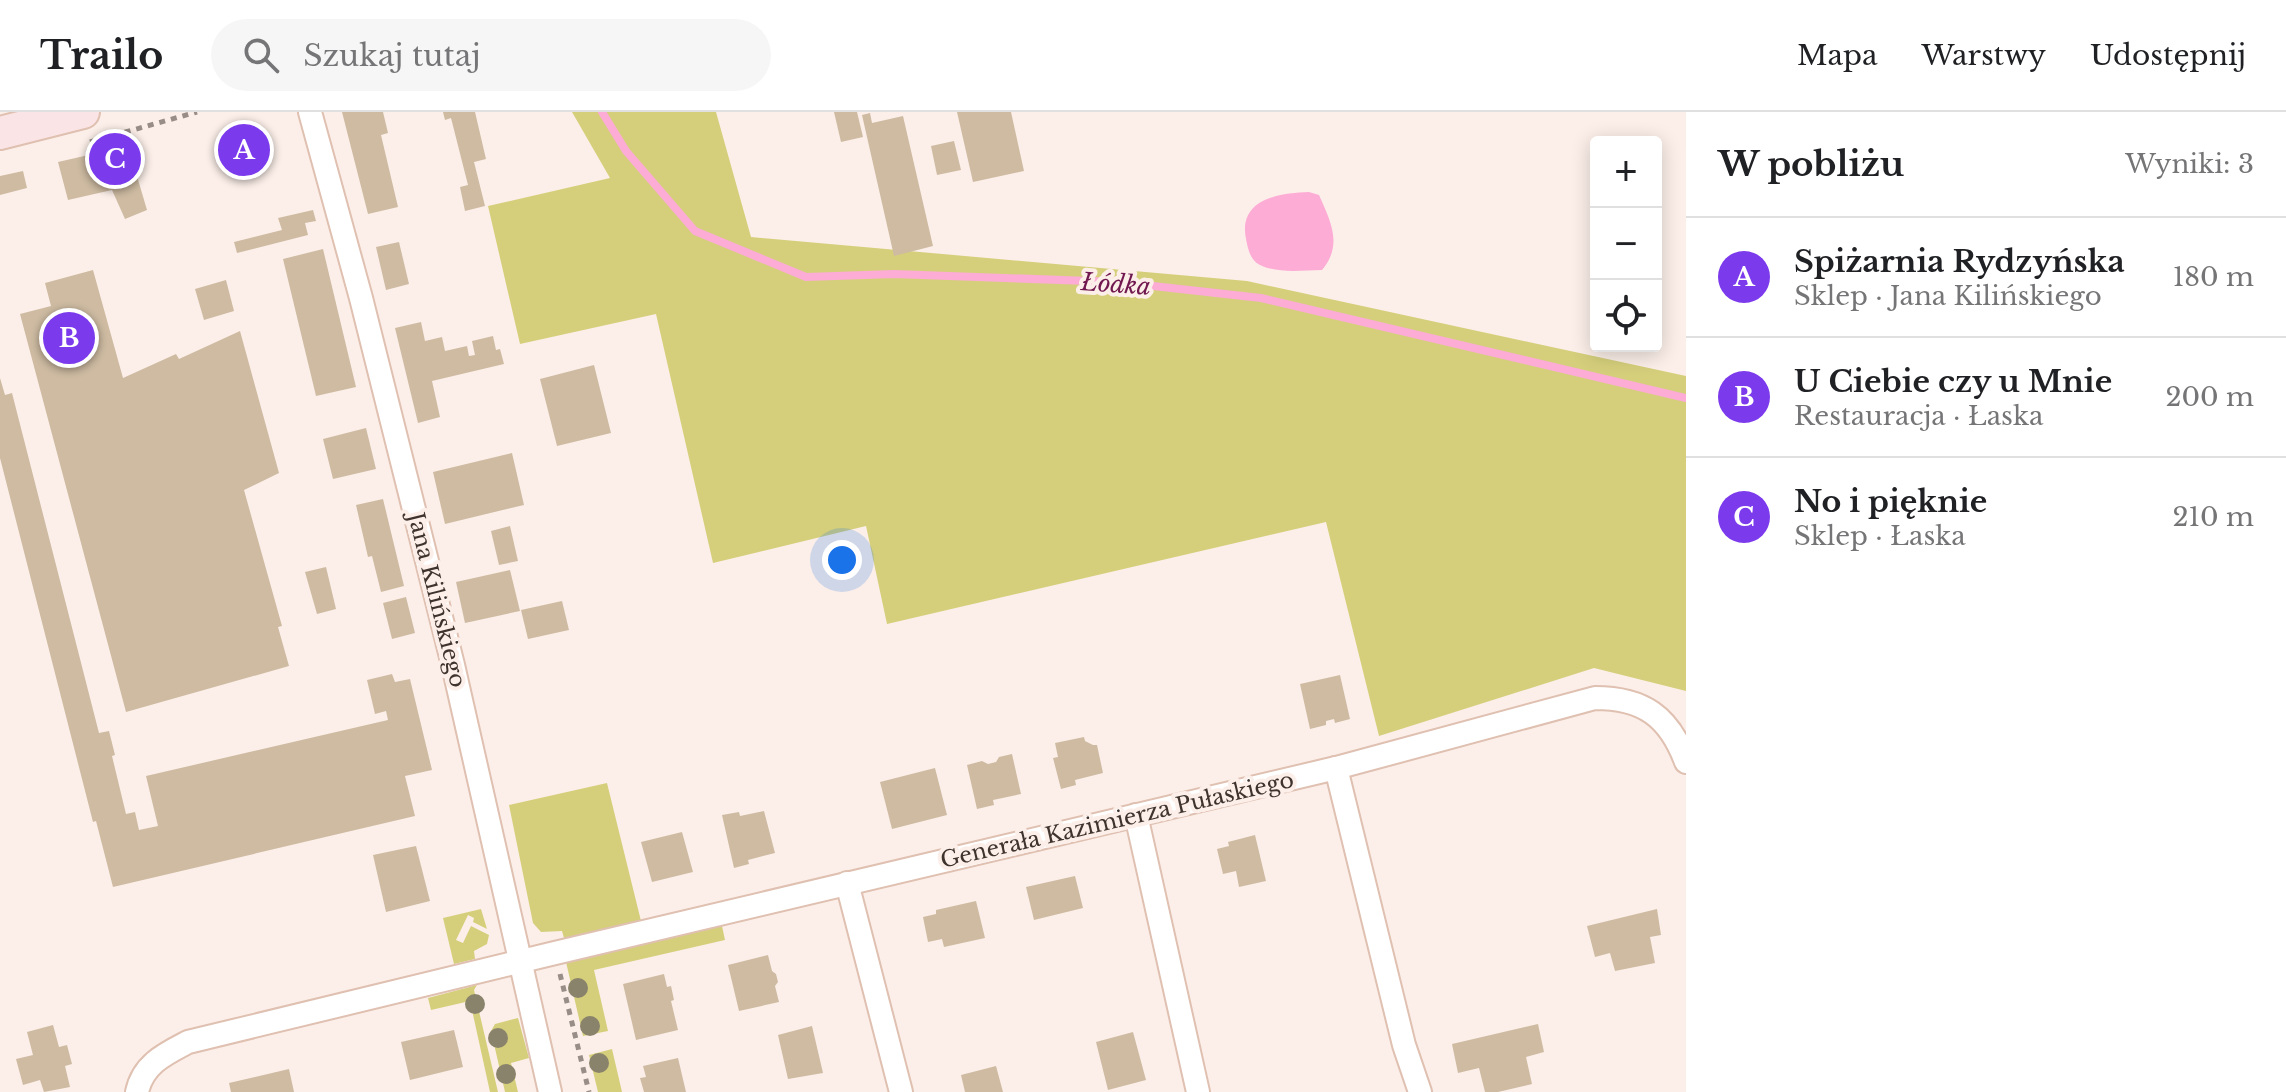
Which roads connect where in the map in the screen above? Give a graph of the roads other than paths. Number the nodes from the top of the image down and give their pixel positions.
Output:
1 (310, 112) edge
2 (85, 127) edge
3 (0, 133) edge
4 (1686, 762) edge
5 (1336, 768) junction
6 (1136, 815) junction
7 (847, 883) junction
8 (518, 961) junction
9 (137, 1092) edge
10 (550, 1092) edge
11 (901, 1092) edge
12 (1198, 1092) edge
13 (1420, 1092) edge

1 - 8 street, Jana Kilińskiego
2 - 3 main road
4 - 5 street, Generała Kazimierza Pułaskiego
5 - 6 street, Generała Kazimierza Pułaskiego
5 - 13 street
6 - 7 street, Generała Kazimierza Pułaskiego
6 - 12 street
7 - 8 street, Generała Kazimierza Pułaskiego
7 - 11 street
8 - 9 street, Generała Kazimierza Pułaskiego
8 - 10 street, Jana Kilińskiego

